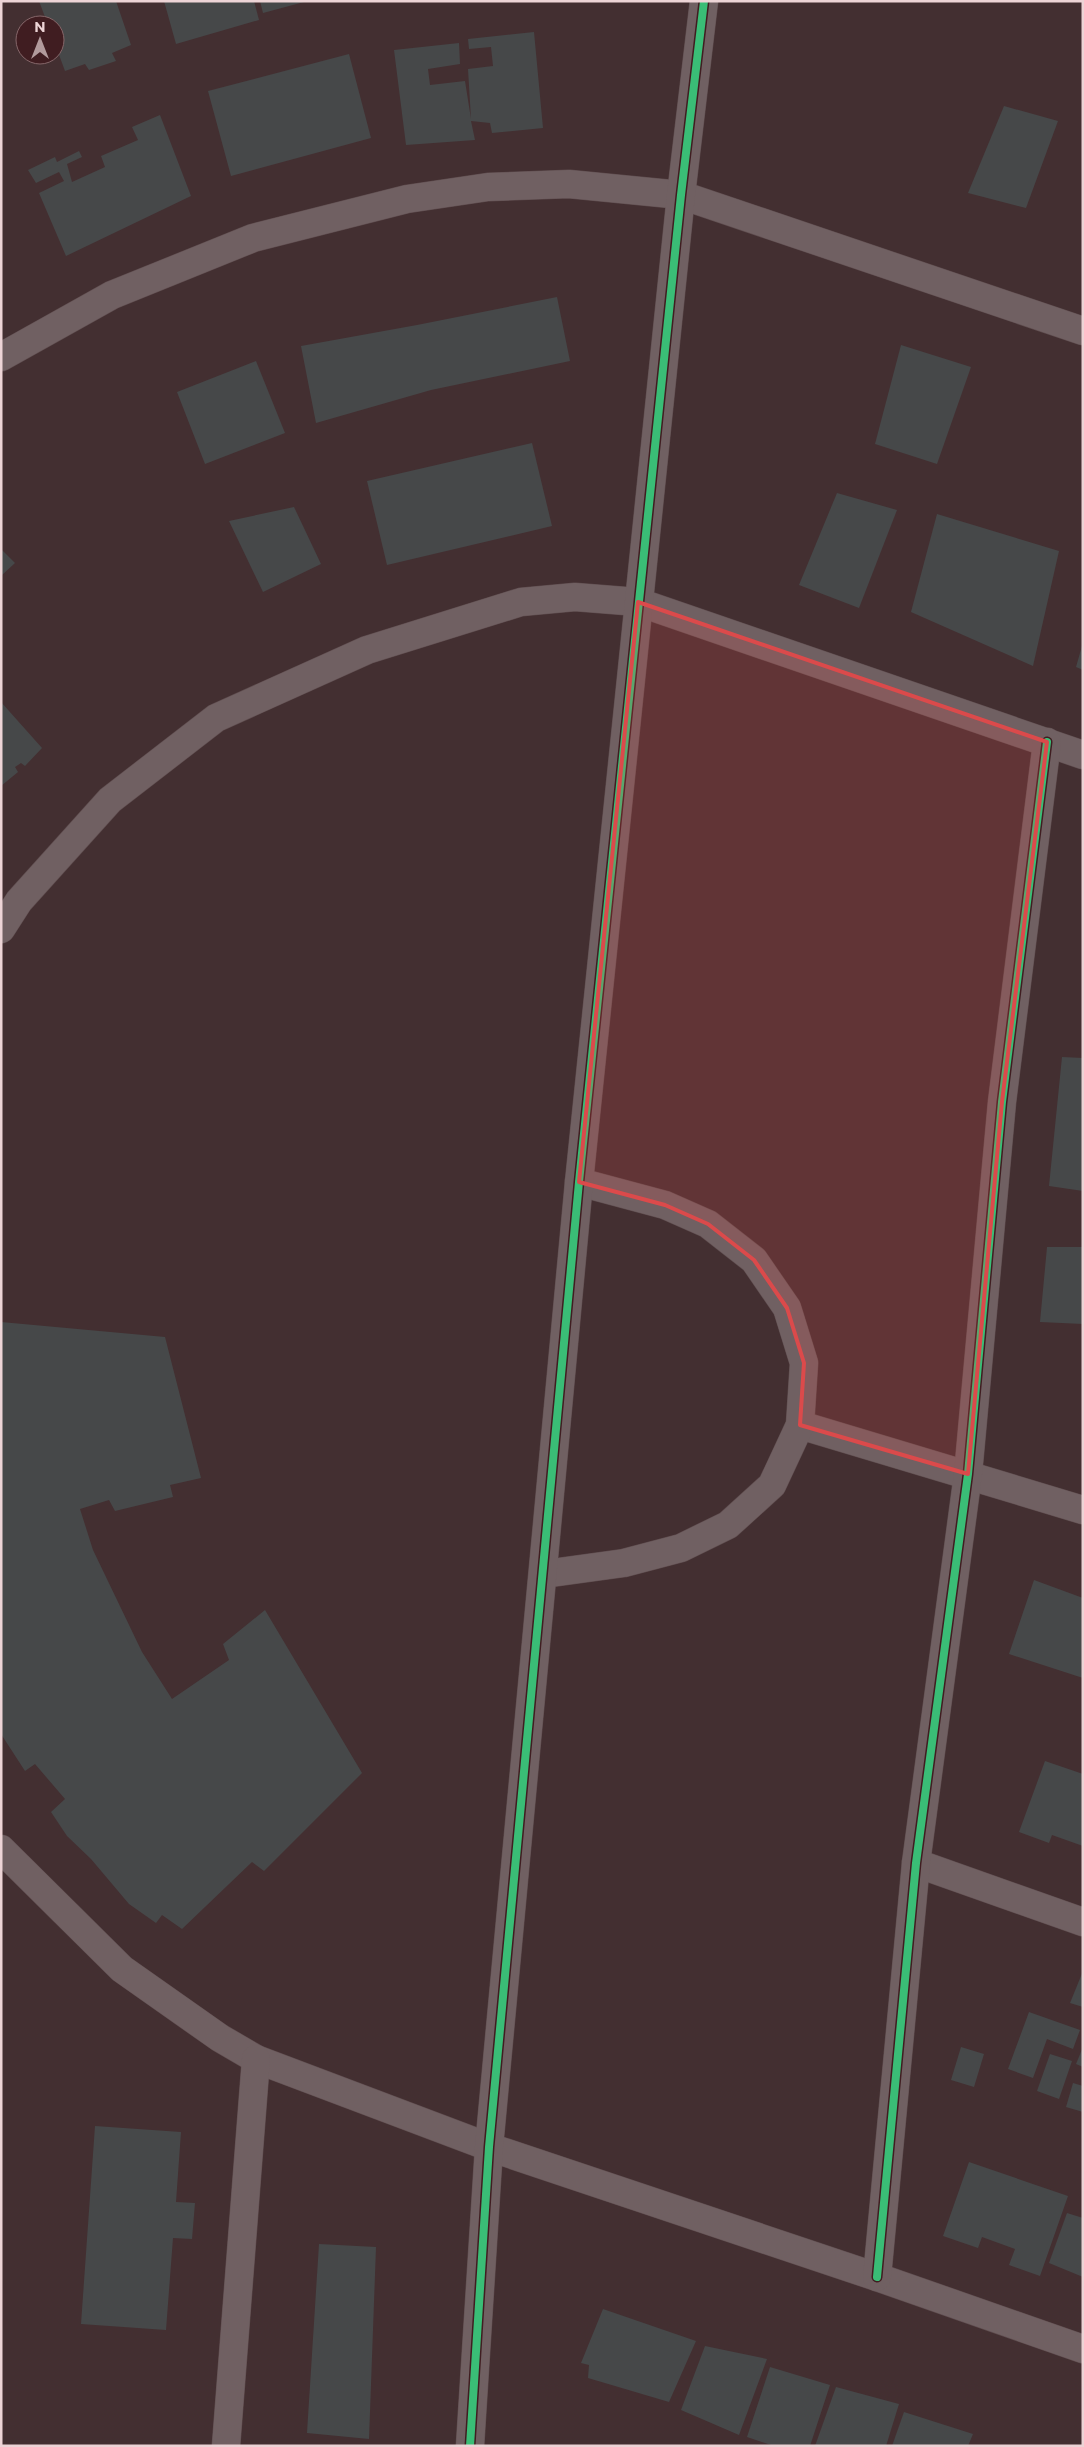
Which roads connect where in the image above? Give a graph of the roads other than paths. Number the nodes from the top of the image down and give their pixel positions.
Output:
1 (704, 1) edge
2 (680, 195) junction
3 (1083, 331) edge
4 (1, 357) edge
5 (638, 602) junction
6 (1046, 742) junction
7 (1083, 755) edge
8 (1, 928) edge
9 (579, 1182) junction
10 (800, 1425) junction
11 (968, 1474) junction
12 (1083, 1510) edge
13 (544, 1574) junction
14 (1, 1849) edge
15 (916, 1863) junction
16 (1083, 1922) edge
17 (256, 2059) junction
18 (489, 2147) junction
19 (878, 2276) junction
20 (1083, 2349) edge
21 (226, 2446) edge
22 (470, 2446) edge

1 - 2 street
2 - 3 street
2 - 4 street
2 - 5 street
5 - 6 street
5 - 8 street
5 - 9 street
6 - 7 street
6 - 11 street
9 - 10 street
9 - 13 street
10 - 11 street
10 - 13 street
11 - 12 street
11 - 15 street
13 - 18 street
14 - 17 street
15 - 16 street
15 - 19 street
17 - 18 street
17 - 21 street
18 - 19 street
18 - 22 street
19 - 20 street

